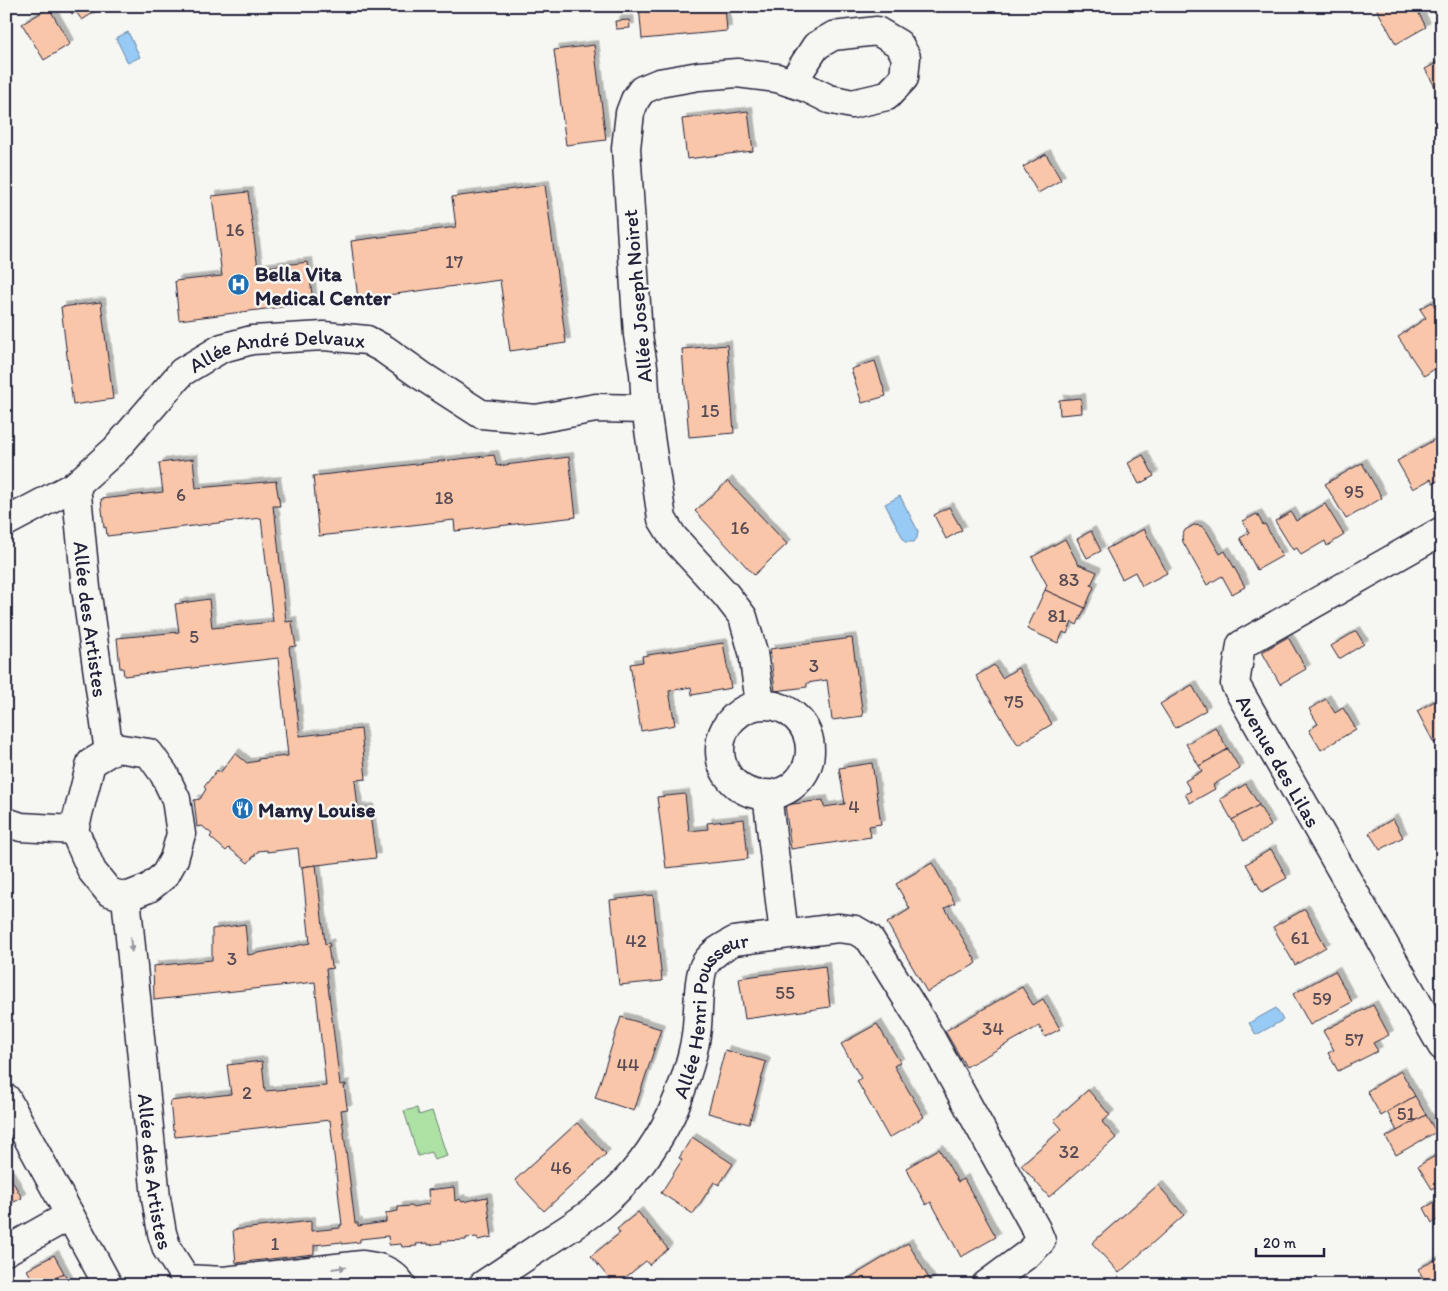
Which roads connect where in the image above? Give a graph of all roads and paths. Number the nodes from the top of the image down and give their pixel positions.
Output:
1 (792, 83) dead end
2 (646, 410) junction
3 (76, 485) junction
4 (6, 522) edge
5 (1442, 532) edge
6 (760, 704) junction
7 (109, 752) junction
8 (768, 794) junction
9 (6, 822) edge
10 (74, 830) junction
11 (126, 897) junction
12 (784, 934) junction
13 (1442, 1046) edge
14 (6, 1098) edge
15 (70, 1215) junction
16 (6, 1251) edge
17 (485, 1284) edge
18 (108, 1285) edge
19 (402, 1285) edge
20 (986, 1285) edge

1 - 2 street, Allée Joseph Noiret
2 - 3 street, Allée André Delvaux
2 - 6 street, Allée Joseph Noiret
3 - 4 street, Allée André Delvaux
3 - 7 street, Allée des Artistes
5 - 13 street, Avenue des Lilas
6 - 8 street
6 - 8 street
7 - 10 street
7 - 11 street
8 - 12 street
9 - 10 street
10 - 11 street
11 -> 19 street, Allée des Artistes
12 - 17 street, Allée Henri Pousseur
12 - 20 street, Allée Henri Pousseur
14 - 15 street
15 - 16 street
15 - 18 street

